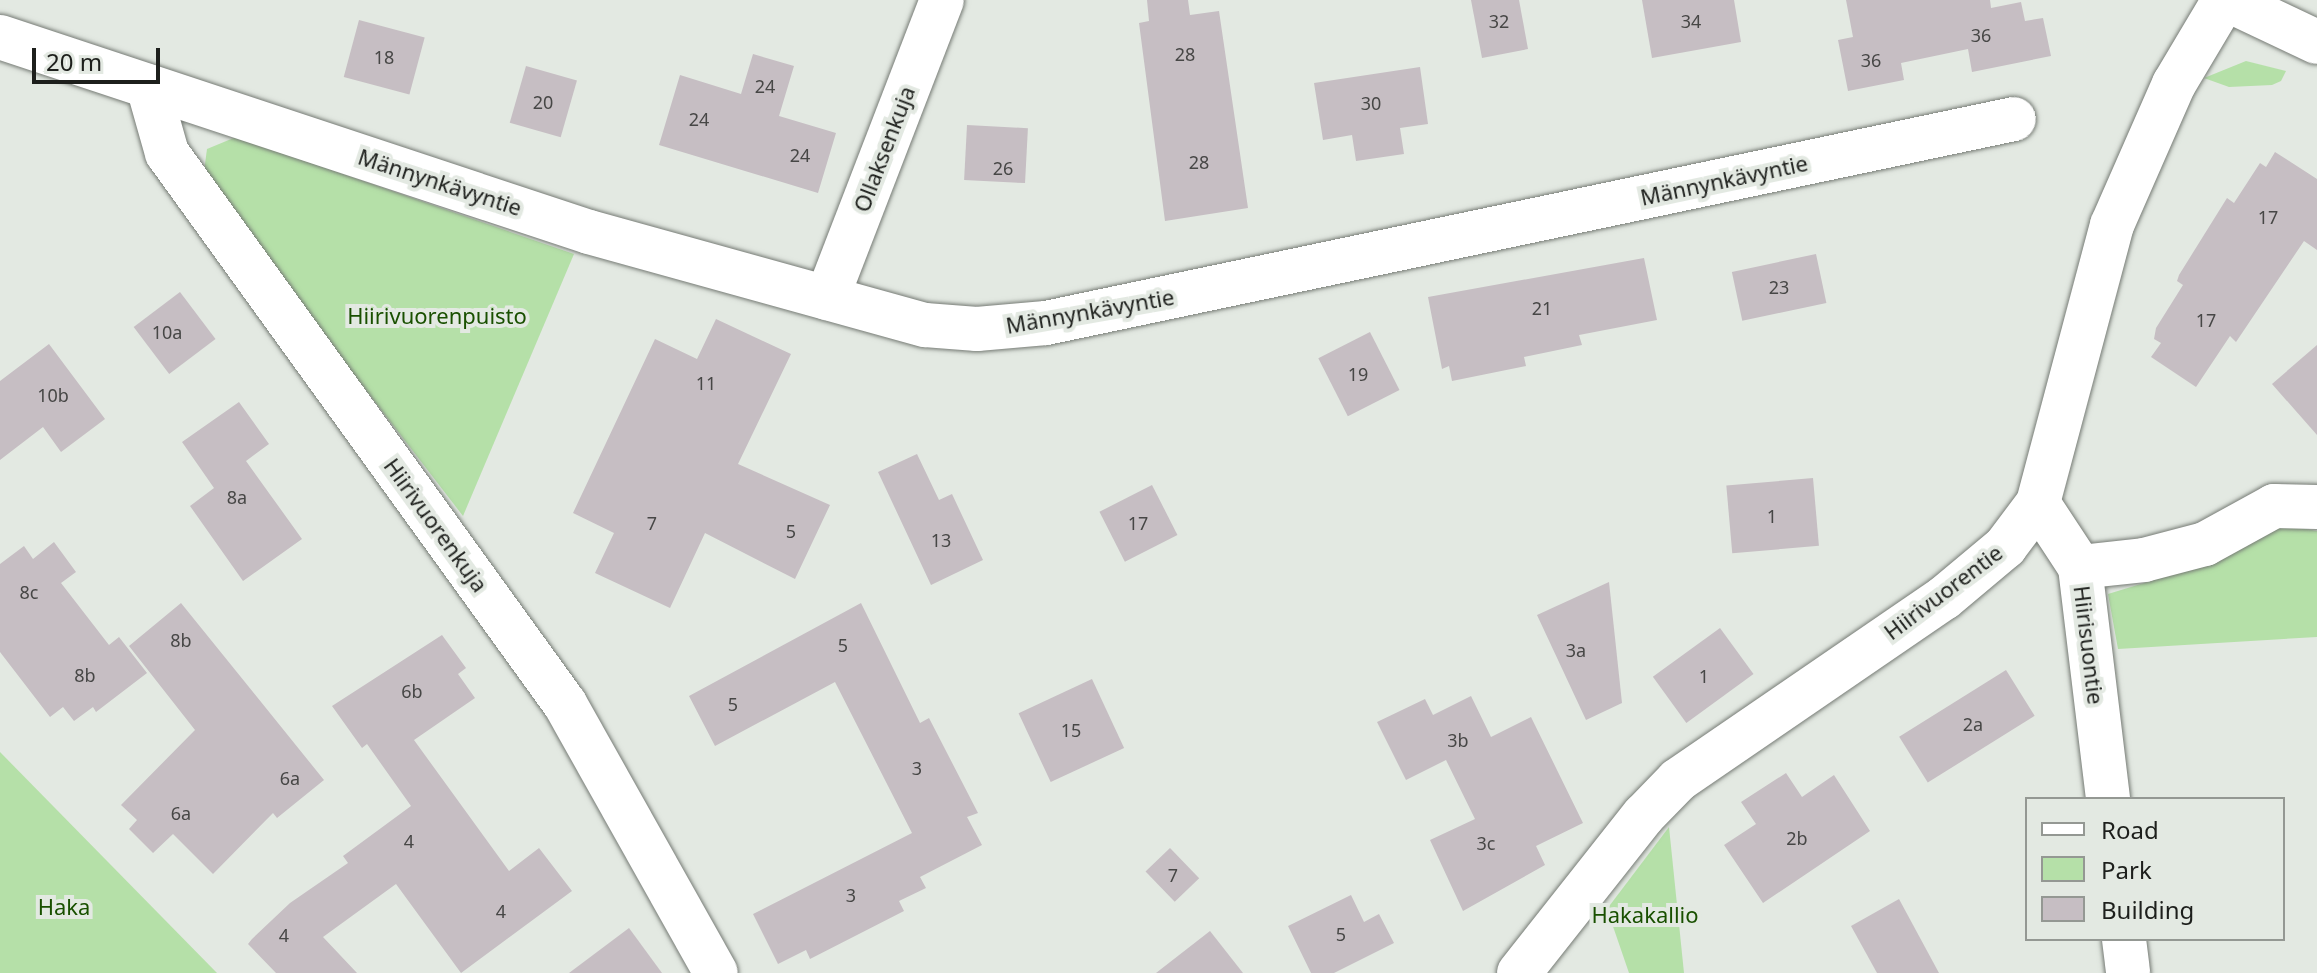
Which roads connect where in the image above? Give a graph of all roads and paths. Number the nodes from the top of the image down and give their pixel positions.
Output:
1 (942, 0) edge
2 (2226, 0) edge
3 (0, 37) edge
4 (2317, 42) edge
5 (148, 86) junction
6 (2014, 119) dead end
7 (827, 298) junction
8 (2038, 503) junction
9 (2317, 507) edge
10 (2080, 567) junction
11 (2108, 797) edge
12 (2124, 941) edge
13 (716, 973) edge
14 (1519, 973) edge
15 (2128, 973) edge

1 - 7 street, Ollaksenkuja
2 - 4 street
2 - 8 street, Hiirivuorentie
3 - 5 street, Männynkävyntie
5 - 7 street, Männynkävyntie
5 - 13 street, Hiirivuorenkuja
6 - 7 street, Männynkävyntie
8 - 10 street, Hiirisuontie
8 - 14 street, Hiirivuorentie
9 - 10 street
10 - 11 street, Hiirisuontie
12 - 15 street

